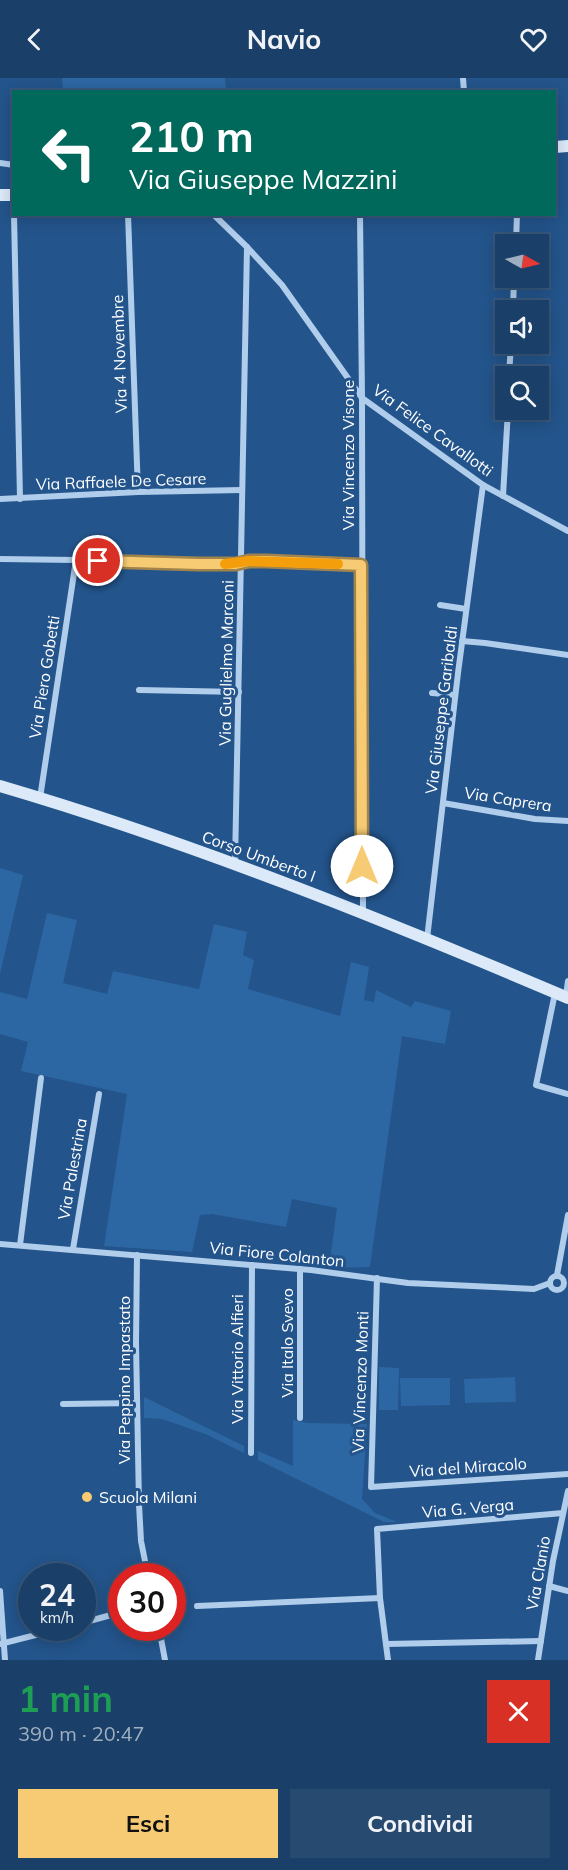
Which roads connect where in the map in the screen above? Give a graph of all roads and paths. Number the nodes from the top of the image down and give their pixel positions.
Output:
1 (14, 216) edge
2 (128, 216) edge
3 (215, 216) edge
4 (360, 216) edge
5 (517, 216) edge
6 (516, 234) edge
7 (247, 247) junction
8 (362, 398) junction
9 (507, 420) edge
10 (483, 484) junction
11 (242, 490) junction
12 (138, 492) junction
13 (503, 496) junction
14 (20, 499) junction
15 (0, 500) edge
16 (568, 531) edge
17 (0, 559) edge
18 (76, 560) junction
19 (241, 563) junction
20 (361, 565) junction
21 (440, 605) dead end
22 (466, 609) junction
23 (462, 641) junction
24 (568, 655) edge
25 (139, 690) dead end
26 (239, 692) junction
27 (432, 693) dead end
28 (455, 695) junction
29 (0, 786) edge
30 (40, 798) junction
31 (443, 803) junction
32 (568, 821) edge
33 (235, 864) junction
34 (363, 912) junction
35 (427, 940) junction
36 (568, 981) edge
37 (563, 996) edge
38 (41, 1078) dead end
39 (99, 1094) dead end
40 (568, 1095) edge
41 (568, 1215) edge
42 (0, 1244) edge
43 (20, 1245) junction
44 (73, 1249) junction
45 (138, 1255) junction
46 (252, 1265) junction
47 (300, 1269) junction
48 (557, 1275) junction
49 (377, 1278) junction
50 (550, 1283) junction
51 (566, 1285) edge
52 (136, 1402) junction
53 (63, 1404) dead end
54 (300, 1418) dead end
55 (250, 1453) dead end
56 (568, 1474) edge
57 (371, 1487) joint
58 (568, 1491) edge
59 (563, 1513) junction
60 (560, 1528) junction
61 (568, 1530) edge
62 (145, 1563) edge
63 (549, 1586) junction
64 (0, 1591) edge
65 (568, 1591) edge
66 (380, 1598) junction
67 (197, 1606) dead end
68 (18, 1639) edge
69 (161, 1641) edge
70 (541, 1641) junction
71 (1, 1643) edge
72 (386, 1644) junction
73 (5, 1660) edge
74 (165, 1660) edge
75 (387, 1660) edge
76 (538, 1660) edge

1 - 14 street
2 - 12 street, Via 4 Novembre
3 - 7 street, Via Felice Cavallotti
4 - 8 street, Via Vincenzo Visone
5 - 6 street
7 - 8 street, Via Felice Cavallotti
7 - 11 street, Via Guglielmo Marconi
8 - 10 street, Via Felice Cavallotti
8 - 20 street, Via Vincenzo Visone
9 - 13 street
10 - 13 street, Via Felice Cavallotti
10 - 22 street, Via Giuseppe Garibaldi
11 - 12 street, Via Raffaele De Cesare
11 - 19 street, Via Guglielmo Marconi
12 - 14 street, Via Raffaele De Cesare
13 - 16 street, Via Felice Cavallotti
14 - 15 street, Via Raffaele De Cesare
17 - 18 street
18 - 19 street
18 - 30 street, Via Piero Gobetti
19 - 20 street
19 - 26 street, Via Guglielmo Marconi
20 - 34 street, Via Vincenzo Visone
21 - 22 street
22 - 23 street, Via Giuseppe Garibaldi
23 - 24 street
23 - 28 street, Via Giuseppe Garibaldi
25 - 26 street
26 - 33 street, Via Guglielmo Marconi
27 - 28 street
28 - 31 street, Via Giuseppe Garibaldi
29 - 30 main road, Corso Umberto I
30 - 33 main road, Corso Umberto I
31 - 32 street, Via Caprera
31 - 35 street, Via Giuseppe Garibaldi
33 - 34 main road, Corso Umberto I
34 - 35 main road, Corso Umberto I
35 - 37 main road, Corso Umberto I
36 - 37 street
37 - 40 street
38 - 43 street
39 - 44 street, Via Palestrina
41 - 48 street
42 - 43 street, Via Fiore Colanton
43 - 44 street, Via Fiore Colanton
44 - 45 street, Via Fiore Colanton
45 - 46 street, Via Fiore Colanton
45 - 52 street, Via Peppino Impastato
46 - 47 street, Via Fiore Colanton
46 - 55 street, Via Vittorio Alfieri
47 - 49 street, Via Fiore Colanton
47 - 54 street, Via Italo Svevo
48 - 50 street
48 - 51 street
49 - 50 street, Via Fiore Colanton
49 - 57 street, Via Vincenzo Monti
50 - 51 street
52 - 53 street
52 - 62 street, Via Peppino Impastato
56 - 57 street, Via del Miracolo
58 - 59 street, Via Clanio
59 - 60 street, Via Clanio
59 - 66 street, Via G. Verga
60 - 61 street
60 - 63 street, Via Clanio
63 - 65 street
63 - 70 street, Via Clanio
64 - 71 street
66 - 67 street
66 - 72 street
68 - 71 street
69 - 74 street
70 - 72 street
70 - 76 street, Via Clanio
71 - 73 street
72 - 75 street

